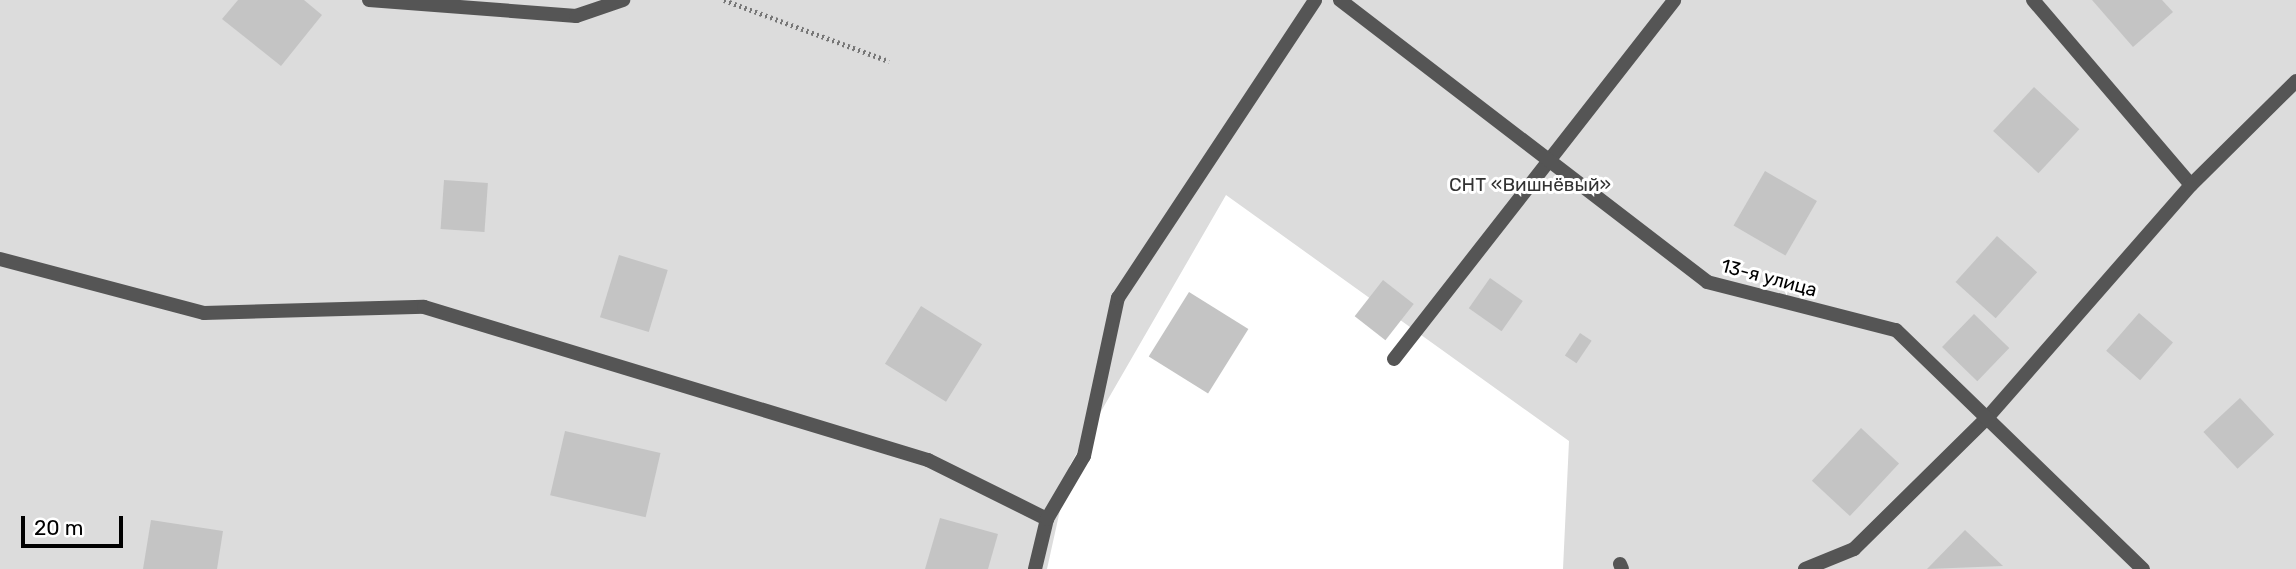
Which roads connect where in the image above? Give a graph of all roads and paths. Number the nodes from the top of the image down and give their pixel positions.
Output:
1 (369, 0) edge
2 (622, 0) edge
3 (724, 0) edge
4 (1315, 0) edge
5 (1340, 0) edge
6 (1674, 0) edge
7 (2033, 0) edge
8 (889, 61) dead end
9 (2296, 81) edge
10 (1548, 156) junction
11 (2191, 185) junction
12 (0, 259) edge
13 (1394, 359) dead end
14 (1987, 418) junction
15 (1047, 519) junction
16 (1035, 569) edge
17 (1805, 569) edge
18 (2143, 569) edge

1 - 2 street
3 - 8 path
4 - 15 street
5 - 10 street, 13-я улица
6 - 10 street
7 - 11 street
9 - 11 street
10 - 13 street
10 - 14 street, 13-я улица
11 - 14 street
12 - 15 street
14 - 17 street
14 - 18 street, 13-я улица
15 - 16 street

